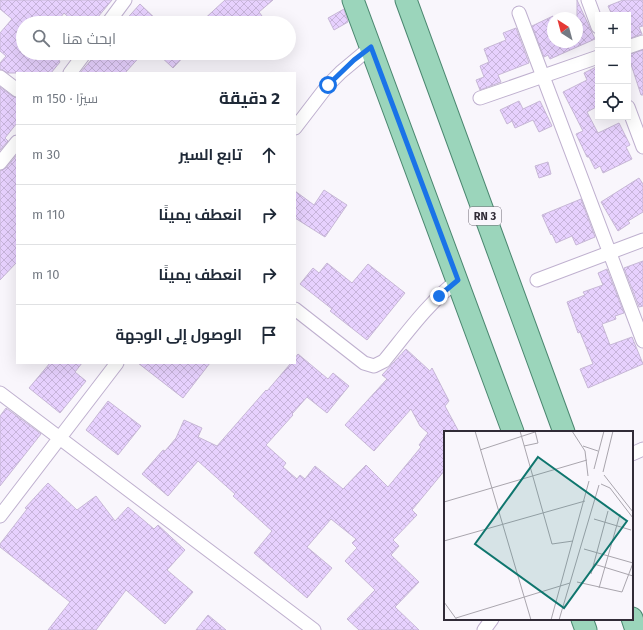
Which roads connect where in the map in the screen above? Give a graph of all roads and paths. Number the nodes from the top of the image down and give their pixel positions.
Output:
1 (125, 0) edge
2 (354, 0) edge
3 (406, 0) edge
4 (588, 0) edge
5 (519, 13) dead end
6 (113, 16) edge
7 (595, 19) edge
8 (643, 42) edge
9 (631, 46) edge
10 (371, 47) junction
11 (595, 58) edge
12 (80, 60) edge
13 (71, 72) edge
14 (543, 76) junction
15 (0, 77) edge
16 (16, 89) edge
17 (480, 98) dead end
18 (631, 115) edge
19 (296, 127) edge
20 (16, 143) edge
21 (643, 147) edge
22 (0, 163) edge
23 (643, 240) edge
24 (610, 253) junction
25 (458, 280) junction
26 (537, 280) dead end
27 (296, 310) edge
28 (639, 317) edge
29 (643, 342) edge
30 (116, 364) edge
31 (0, 393) edge
32 (513, 431) edge
33 (564, 431) edge
34 (59, 439) junction
35 (643, 449) edge
36 (633, 454) edge
37 (0, 516) edge
38 (491, 620) edge
39 (582, 620) edge
40 (633, 620) edge
41 (314, 630) edge
42 (484, 630) edge
43 (586, 630) edge
44 (636, 630) edge

1 - 6 street
2 - 10 main road
3 - 33 main road, RN 3
4 - 7 street
5 - 14 street
8 - 9 street
10 - 19 street
10 - 25 main road
11 - 14 street
12 - 13 street
14 - 17 street
14 - 24 street
15 - 16 street
18 - 21 street
20 - 22 street
23 - 24 street
24 - 26 street
24 - 28 street
25 - 27 street
25 - 32 main road
28 - 29 street
30 - 34 street
31 - 34 street
34 - 37 street
34 - 41 street
35 - 36 street
38 - 42 street
39 - 43 main road
40 - 44 main road

